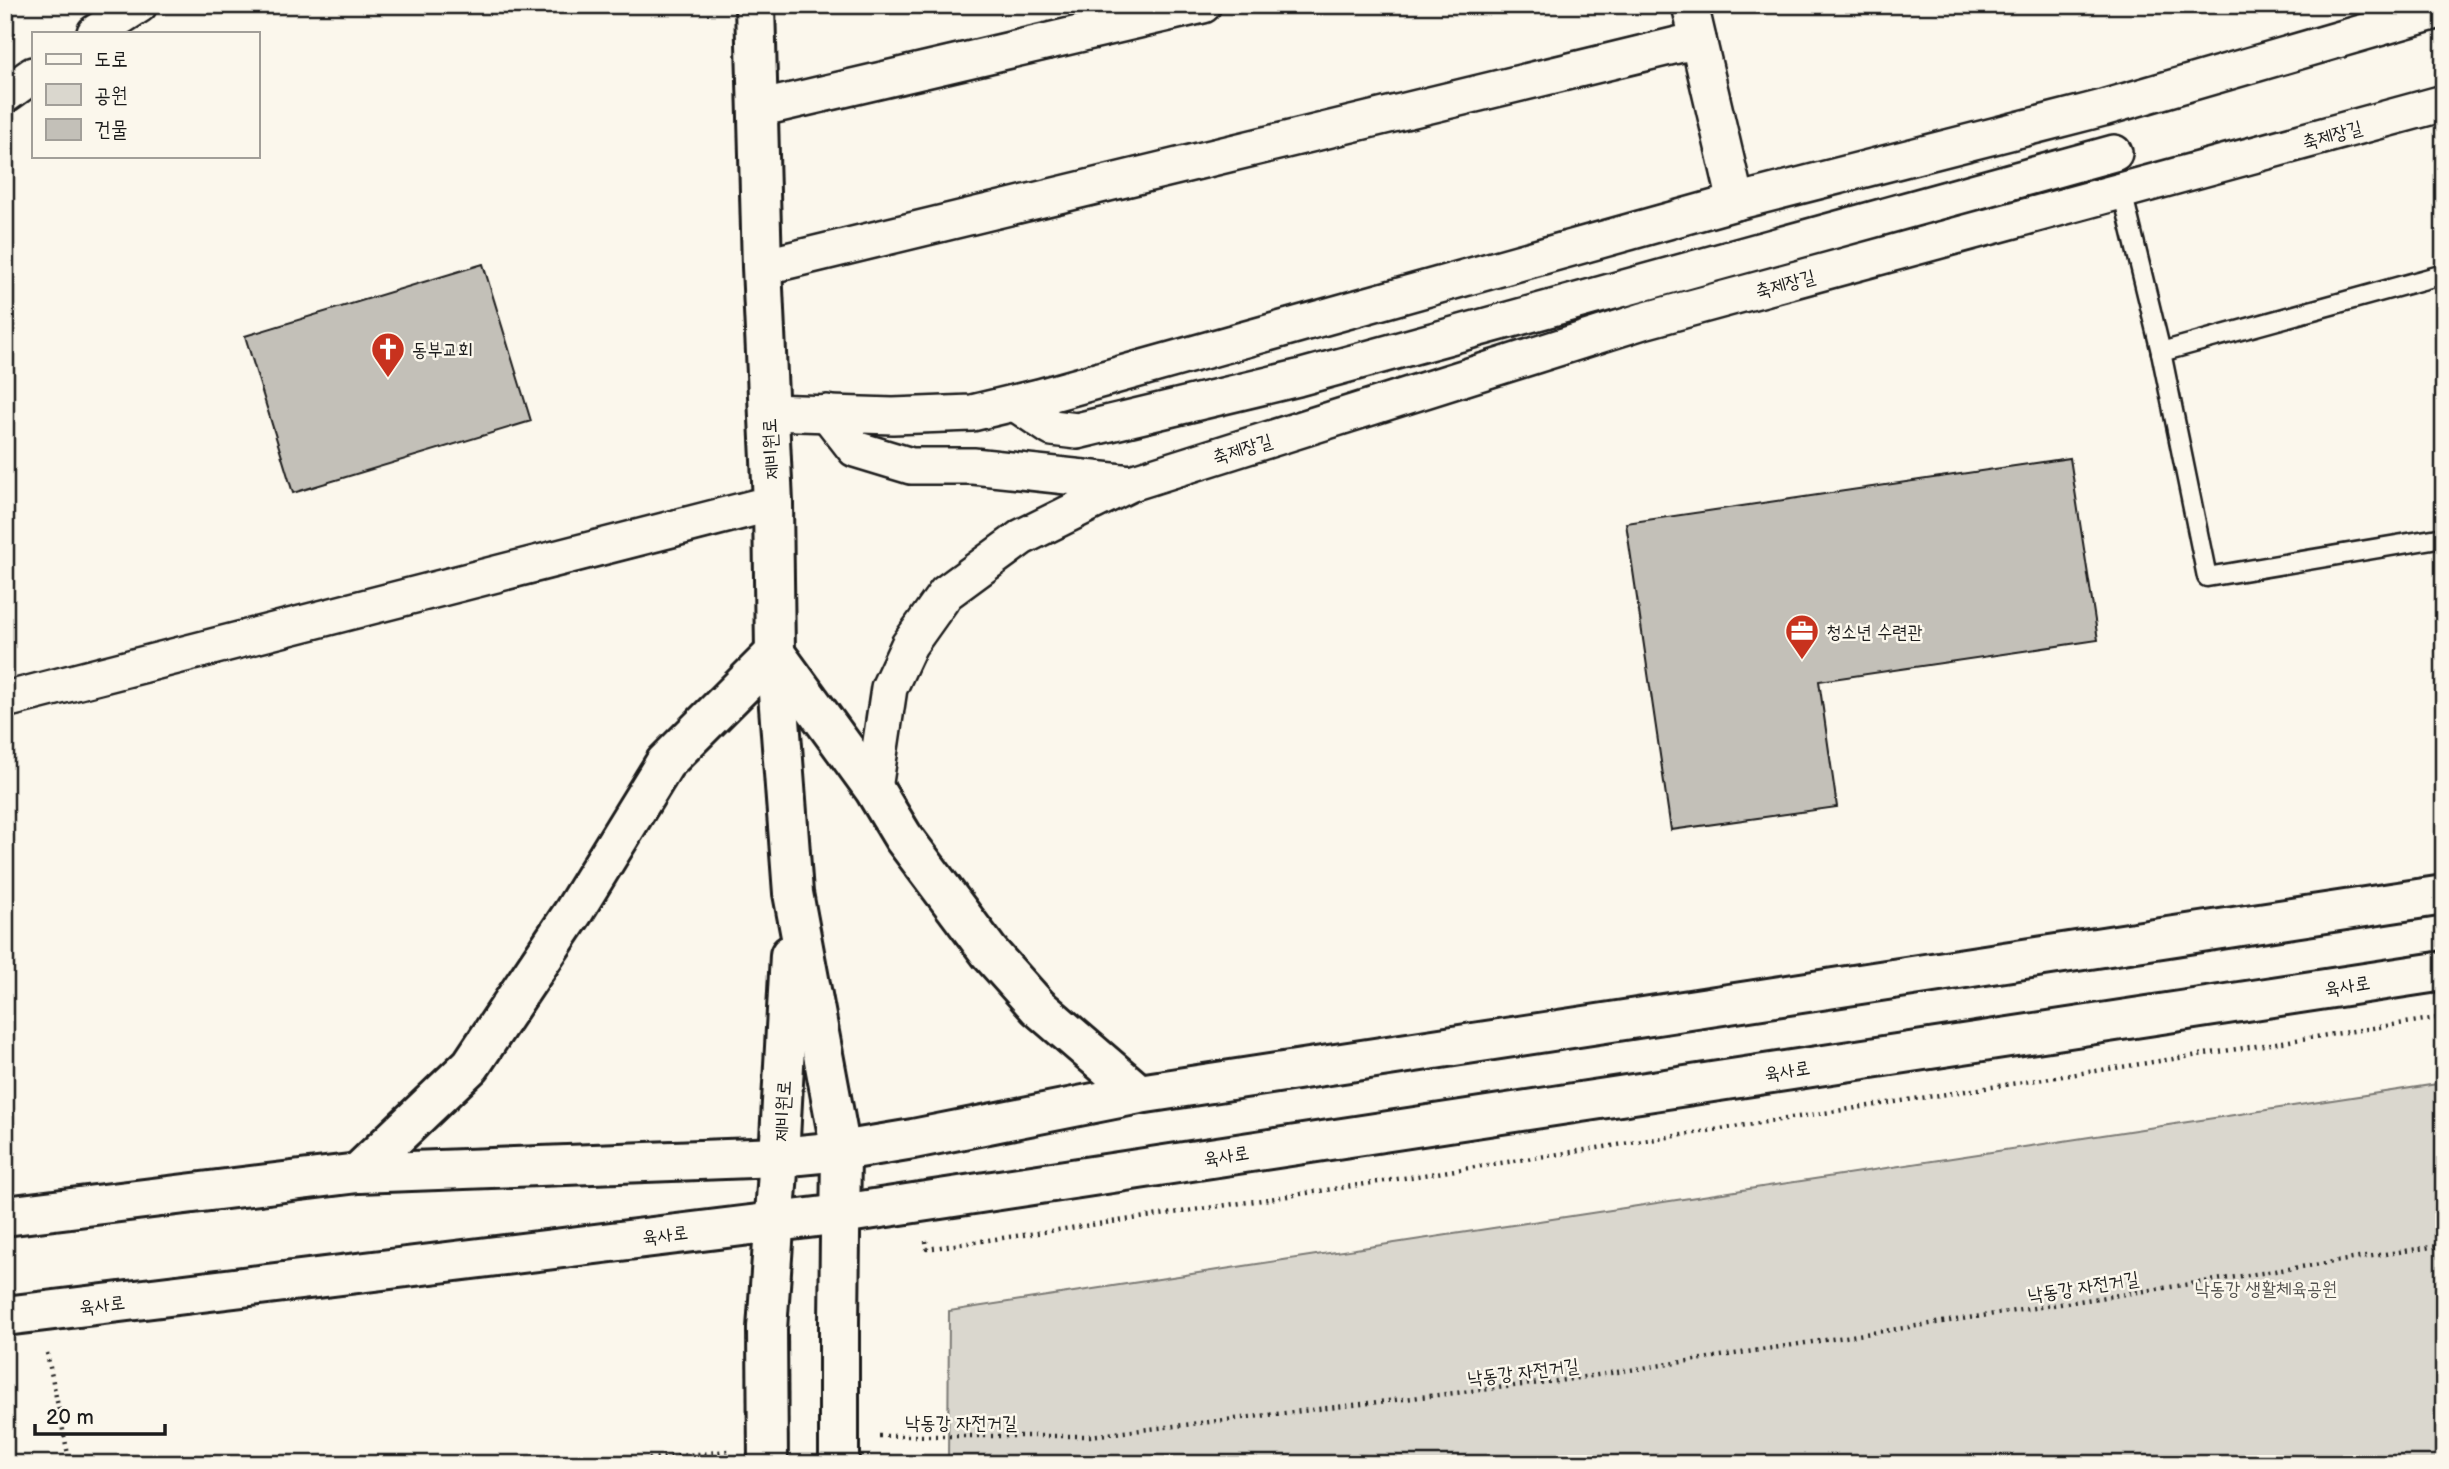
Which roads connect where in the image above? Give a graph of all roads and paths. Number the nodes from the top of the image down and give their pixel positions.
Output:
1 (139, 5) edge
2 (755, 5) edge
3 (1203, 5) edge
4 (1690, 5) edge
5 (2444, 9) edge
6 (97, 32) edge
7 (1698, 40) junction
8 (32, 76) edge
9 (5, 95) edge
10 (2444, 103) edge
11 (2103, 108) junction
12 (758, 109) junction
13 (2114, 153) junction
14 (2122, 191) junction
15 (1736, 202) junction
16 (762, 267) junction
17 (2444, 274) edge
18 (2161, 352) junction
19 (1015, 403) junction
20 (768, 412) junction
21 (827, 414) junction
22 (1131, 483) junction
23 (773, 503) junction
24 (2444, 537) edge
25 (775, 653) junction
26 (5, 700) edge
27 (874, 789) junction
28 (793, 893) junction
29 (2444, 895) edge
30 (2444, 971) edge
31 (2444, 1017) edge
32 (1139, 1094) junction
33 (841, 1151) junction
34 (779, 1157) junction
35 (358, 1173) junction
36 (841, 1214) junction
37 (5, 1216) edge
38 (774, 1221) junction
39 (2444, 1245) edge
40 (927, 1249) dead end
41 (22, 1314) edge
42 (872, 1436) dead end
43 (752, 1457) edge
44 (70, 1464) edge
45 (600, 1464) edge
46 (839, 1464) edge

1 - 6 street
2 - 12 street, 제비원로
3 - 12 street
4 - 7 street
5 - 11 street
7 - 15 street
7 - 16 street
8 - 9 street
10 - 14 street, 축제장길
11 - 13 street
11 - 15 street
12 - 16 street, 제비원로
13 - 14 street
13 - 19 street
14 - 18 lane
14 - 22 street, 축제장길
15 - 19 street
16 - 20 street, 제비원로
17 - 18 lane
18 - 24 lane
19 - 21 street
20 - 21 street
20 - 23 street, 제비원로
21 - 22 street
22 - 27 street
23 - 25 street, 제비원로
23 - 26 street
25 - 27 street
25 - 28 street, 제비원로
25 - 35 street
27 - 32 street
28 - 33 street, 제비원로
28 - 34 street, 제비원로
29 - 32 street
30 - 36 street, 육사로
31 - 40 path
32 - 33 street
33 - 34 street
33 - 36 street, 제비원로
34 - 35 street
34 - 38 street, 제비원로
35 - 37 street
36 - 38 street, 육사로
36 - 46 street, 제비원로, bridge
38 - 41 street, 육사로
38 - 43 street, 제비원로, bridge
39 - 42 path, 낙동강 자전거길
41 - 44 path
43 - 45 path

